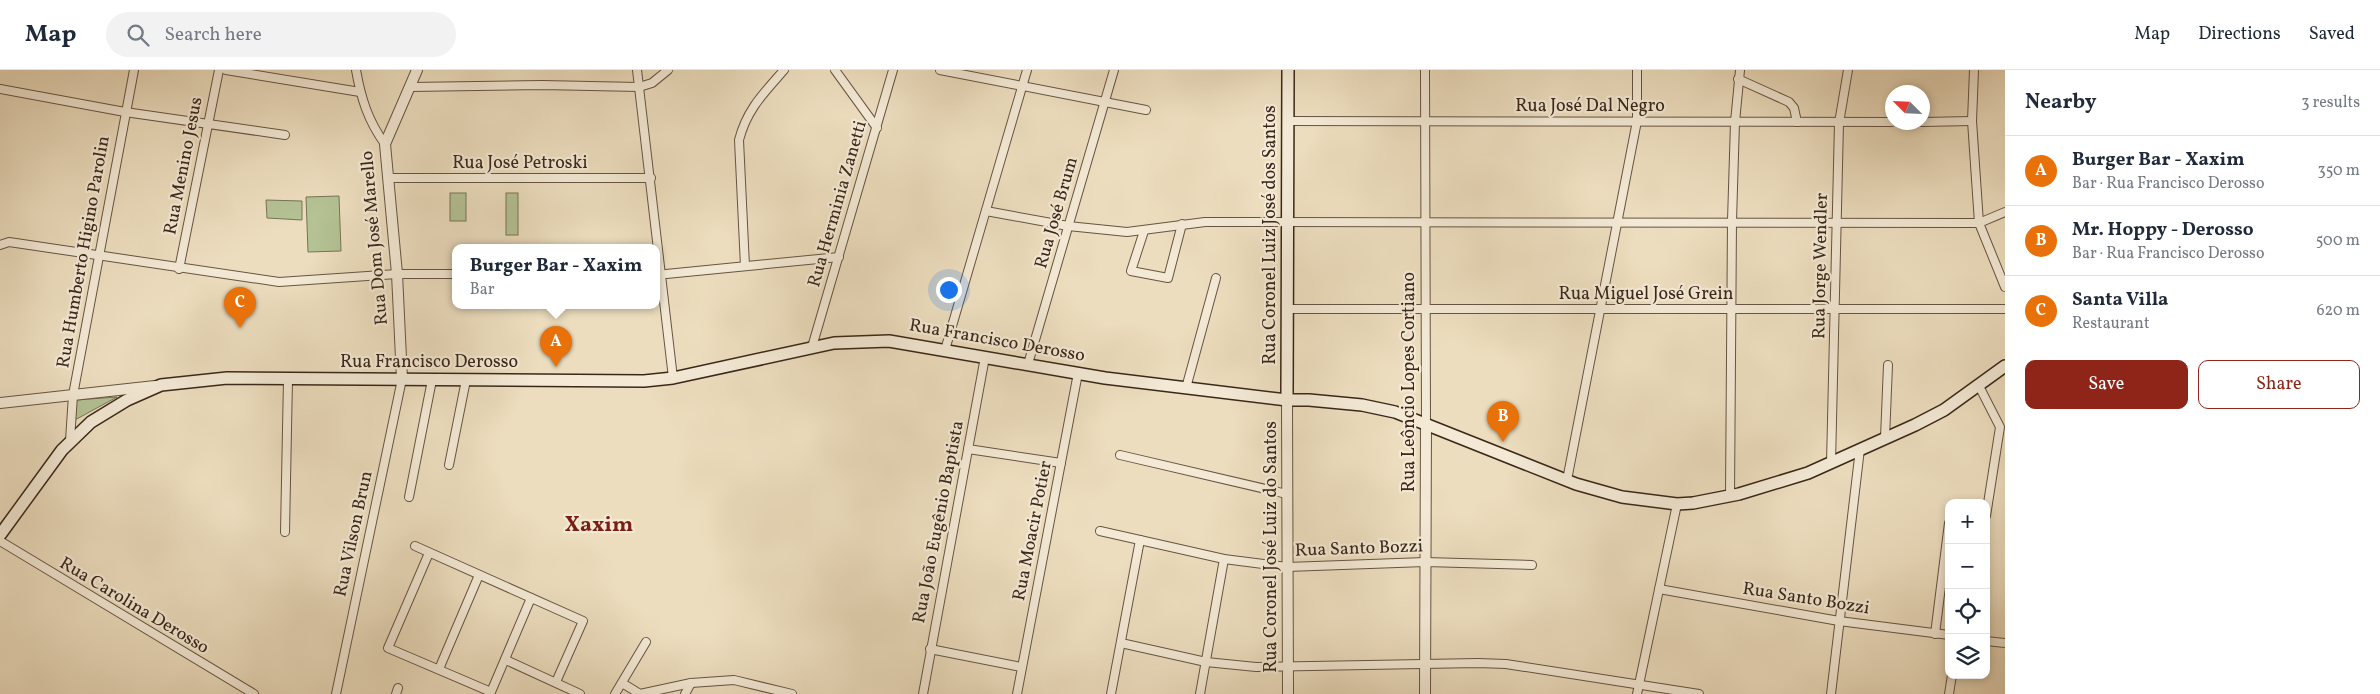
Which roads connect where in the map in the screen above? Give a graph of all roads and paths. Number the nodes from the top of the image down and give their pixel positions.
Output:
1 (134, 70) edge
2 (219, 70) edge
3 (226, 70) edge
4 (356, 70) edge
5 (418, 70) edge
6 (637, 70) edge
7 (668, 70) edge
8 (784, 70) edge
9 (835, 70) edge
10 (893, 70) edge
11 (940, 70) edge
12 (1027, 70) edge
13 (1114, 70) edge
14 (1288, 70) edge
15 (1425, 70) edge
16 (1637, 70) edge
17 (1740, 70) edge
18 (1848, 70) edge
19 (1974, 70) edge
20 (1738, 79) junction
21 (1022, 86) junction
22 (410, 87) junction
23 (639, 87) junction
24 (0, 89) edge
25 (360, 92) junction
26 (1105, 102) junction
27 (1146, 110) dead end
28 (125, 112) junction
29 (1288, 121) junction
30 (1425, 121) junction
31 (1637, 121) junction
32 (1972, 121) junction
33 (1735, 122) junction
34 (1797, 122) junction
35 (1839, 122) junction
36 (1885, 122) edge
37 (1930, 122) edge
38 (208, 124) junction
39 (876, 128) junction
40 (285, 135) dead end
41 (386, 144) junction
42 (388, 178) junction
43 (651, 178) junction
44 (986, 211) junction
45 (2005, 212) edge
46 (1288, 221) junction
47 (1732, 221) junction
48 (1425, 222) junction
49 (1618, 222) junction
50 (1837, 223) junction
51 (1979, 223) junction
52 (1182, 224) junction
53 (1068, 226) junction
54 (1144, 231) junction
55 (656, 244) edge
56 (0, 245) edge
57 (99, 257) junction
58 (839, 257) junction
59 (745, 266) junction
60 (179, 269) junction
61 (397, 274) junction
62 (452, 274) edge
63 (660, 275) edge
64 (1216, 278) dead end
65 (660, 282) edge
66 (2005, 287) edge
67 (1288, 309) junction
68 (1426, 309) junction
69 (1600, 309) junction
70 (1732, 309) junction
71 (1835, 309) junction
72 (2005, 309) edge
73 (812, 347) junction
74 (945, 350) junction
75 (985, 357) junction
76 (1028, 364) junction
77 (1888, 365) dead end
78 (2005, 366) edge
79 (1078, 373) junction
80 (673, 378) junction
81 (288, 379) junction
82 (402, 379) junction
83 (432, 380) junction
84 (466, 380) junction
85 (161, 385) junction
86 (1980, 386) junction
87 (1186, 388) junction
88 (73, 395) junction
89 (1288, 400) junction
90 (0, 404) edge
91 (1426, 423) junction
92 (1885, 438) junction
93 (70, 440) junction
94 (968, 449) junction
95 (1860, 449) junction
96 (1120, 455) dead end
97 (1061, 463) junction
98 (1831, 463) junction
99 (449, 465) dead end
100 (1567, 480) junction
101 (1287, 494) junction
102 (1730, 496) junction
103 (409, 497) dead end
104 (1989, 499) edge
105 (1677, 504) junction
106 (1100, 531) dead end
107 (285, 532) dead end
108 (0, 535) edge
109 (1140, 540) junction
110 (0, 541) edge
111 (1946, 544) edge
112 (416, 546) dead end
113 (428, 553) junction
114 (1224, 559) junction
115 (1425, 562) junction
116 (1532, 565) dead end
117 (1287, 567) junction
118 (479, 575) junction
119 (1659, 589) junction
120 (531, 598) junction
121 (1839, 621) junction
122 (1935, 634) junction
123 (1945, 635) edge
124 (1990, 641) edge
125 (646, 642) dead end
126 (2005, 643) edge
127 (1121, 644) junction
128 (930, 649) junction
129 (506, 660) junction
130 (1206, 662) junction
131 (1425, 664) junction
132 (1288, 666) junction
133 (1021, 667) junction
134 (439, 669) junction
135 (1951, 679) edge
136 (556, 682) junction
137 (622, 683) junction
138 (691, 684) junction
139 (1639, 684) junction
140 (760, 685) junction
141 (671, 687) junction
142 (254, 694) edge
143 (336, 694) edge
144 (580, 694) edge
145 (615, 694) edge
146 (677, 694) edge
147 (685, 694) edge
148 (755, 694) edge
149 (792, 694) edge
150 (923, 694) edge
151 (1017, 694) edge
152 (1111, 694) edge
153 (1200, 694) edge
154 (1288, 694) edge
155 (1425, 694) edge
156 (1637, 694) edge
157 (1699, 694) edge
158 (1831, 694) edge
159 (1949, 694) edge

1 - 28 street, Rua Humberto Higino Parolin
2 - 38 street, Rua Menino Jesus
3 - 25 street
4 - 25 street, Rua Dom José Marello
5 - 22 street
6 - 23 street
7 - 23 street
8 - 59 street
9 - 39 street
10 - 39 street, Rua Herminia Zanetti
11 - 21 street
12 - 21 street
13 - 26 street, Rua José Brum
14 - 29 main road, Rua Coronel Luiz José dos Santos
15 - 30 street, Rua Leôncio Lopes Cortiano
16 - 31 street
17 - 20 street
18 - 35 street, Rua Jorge Wendler
19 - 32 street
20 - 33 street
20 - 34 street
21 - 26 street
21 - 44 street
22 - 23 street
22 - 41 street
23 - 43 street
24 - 28 street
25 - 41 street, Rua Dom José Marello
26 - 27 street
26 - 53 street, Rua José Brum
28 - 38 street
28 - 57 street, Rua Humberto Higino Parolin
29 - 30 street, Rua José Dal Negro
29 - 46 main road, Rua Coronel Luiz José dos Santos
30 - 31 street, Rua José Dal Negro
30 - 48 street, Rua Leôncio Lopes Cortiano
31 - 33 street, Rua José Dal Negro
31 - 49 street
32 - 37 street
32 - 51 street
33 - 34 street, Rua José Dal Negro
33 - 47 street
34 - 35 street, Rua José Dal Negro
35 - 36 street, Rua José Dal Negro
35 - 50 street, Rua Jorge Wendler
38 - 40 street
38 - 60 street, Rua Menino Jesus
39 - 58 street, Rua Herminia Zanetti
41 - 42 street, Rua Dom José Marello
42 - 43 street, Rua José Petroski
42 - 61 street, Rua Dom José Marello
43 - 55 street
44 - 53 street
44 - 74 street
45 - 51 street
46 - 48 street
46 - 52 street
46 - 67 main road, Rua Coronel Luiz José dos Santos
47 - 49 street
47 - 50 street
47 - 70 street
48 - 49 street
48 - 68 street, Rua Leôncio Lopes Cortiano
49 - 69 street
50 - 51 street
50 - 71 street, Rua Jorge Wendler
51 - 66 street
52 - 54 street
52 - 54 street
53 - 54 street
53 - 76 street, Rua José Brum
56 - 57 street
57 - 60 street
57 - 88 street, Rua Humberto Higino Parolin
58 - 59 street
58 - 73 street, Rua Herminia Zanetti
59 - 63 street
60 - 61 street
61 - 62 street
61 - 82 street, Rua Dom José Marello
64 - 87 street
65 - 80 street
67 - 68 street, Rua Miguel José Grein
67 - 89 main road, Rua Coronel Luiz José dos Santos
68 - 69 street, Rua Miguel José Grein
68 - 91 street, Rua Leôncio Lopes Cortiano
69 - 70 street, Rua Miguel José Grein
69 - 100 street
70 - 71 street, Rua Miguel José Grein
70 - 102 street
71 - 72 street, Rua Miguel José Grein
71 - 98 street, Rua Jorge Wendler
73 - 74 main road, Rua Francisco Derosso
73 - 80 main road, Rua Francisco Derosso
74 - 75 main road, Rua Francisco Derosso
75 - 76 main road, Rua Francisco Derosso
75 - 94 street, Rua João Eugênio Baptista
76 - 79 main road, Rua Francisco Derosso
77 - 92 street
78 - 86 main road, Rua Francisco Derosso
79 - 87 main road, Rua Francisco Derosso
79 - 97 street, Rua Moacir Potier
80 - 84 main road, Rua Francisco Derosso
81 - 82 main road, Rua Francisco Derosso
81 - 85 main road, Rua Francisco Derosso
81 - 107 street
82 - 83 main road, Rua Francisco Derosso
82 - 143 street, Rua Vilson Brun
83 - 84 main road, Rua Francisco Derosso
83 - 103 street
84 - 99 street
85 - 88 street
85 - 93 main road, Rua Francisco Derosso
86 - 92 main road, Rua Francisco Derosso
86 - 104 street
87 - 89 main road, Rua Francisco Derosso
88 - 90 street
88 - 93 street, Rua Humberto Higino Parolin
89 - 91 main road, Rua Francisco Derosso
89 - 101 street, Rua Coronel José Luiz do Santos
91 - 100 main road, Rua Francisco Derosso
91 - 115 street, Rua Leôncio Lopes Cortiano
92 - 95 main road, Rua Francisco Derosso
93 - 108 main road, Rua Francisco Derosso
94 - 97 street
94 - 128 street, Rua João Eugênio Baptista
95 - 98 main road, Rua Francisco Derosso
95 - 121 street
96 - 101 street
97 - 133 street, Rua Moacir Potier
98 - 102 main road, Rua Francisco Derosso
100 - 105 main road, Rua Francisco Derosso
101 - 117 street, Rua Coronel José Luiz do Santos
102 - 105 main road, Rua Francisco Derosso
105 - 119 street
106 - 109 street, Rua Santo Bozzi
109 - 114 street, Rua Santo Bozzi
109 - 127 street
110 - 142 street, Rua Carolina Derosso
111 - 122 street
112 - 113 street
113 - 118 street
113 - 134 street
114 - 117 street, Rua Santo Bozzi
114 - 130 street
115 - 116 street, Rua Santo Bozzi
115 - 117 street, Rua Santo Bozzi
115 - 131 street, Rua Leôncio Lopes Cortiano
117 - 132 street, Rua Coronel José Luiz do Santos
118 - 120 street
118 - 134 street
119 - 121 street, Rua Santo Bozzi
119 - 139 street
120 - 129 street
120 - 136 street
121 - 122 street, Rua Santo Bozzi
121 - 158 street
122 - 123 street, Rua Santo Bozzi
124 - 126 street
125 - 137 street
127 - 130 street
127 - 152 street
128 - 133 street
128 - 150 street, Rua João Eugênio Baptista
129 - 134 street
129 - 136 street
130 - 132 street
130 - 153 street
131 - 132 street
131 - 139 street
131 - 155 street, Rua Leôncio Lopes Cortiano
132 - 154 street, Rua Coronel José Luiz do Santos
133 - 151 street, Rua Moacir Potier
135 - 159 street
136 - 144 street
137 - 141 street
137 - 145 street
138 - 140 street
138 - 141 street
138 - 147 street
139 - 156 street
139 - 157 street
140 - 148 street
140 - 149 street
141 - 146 street

